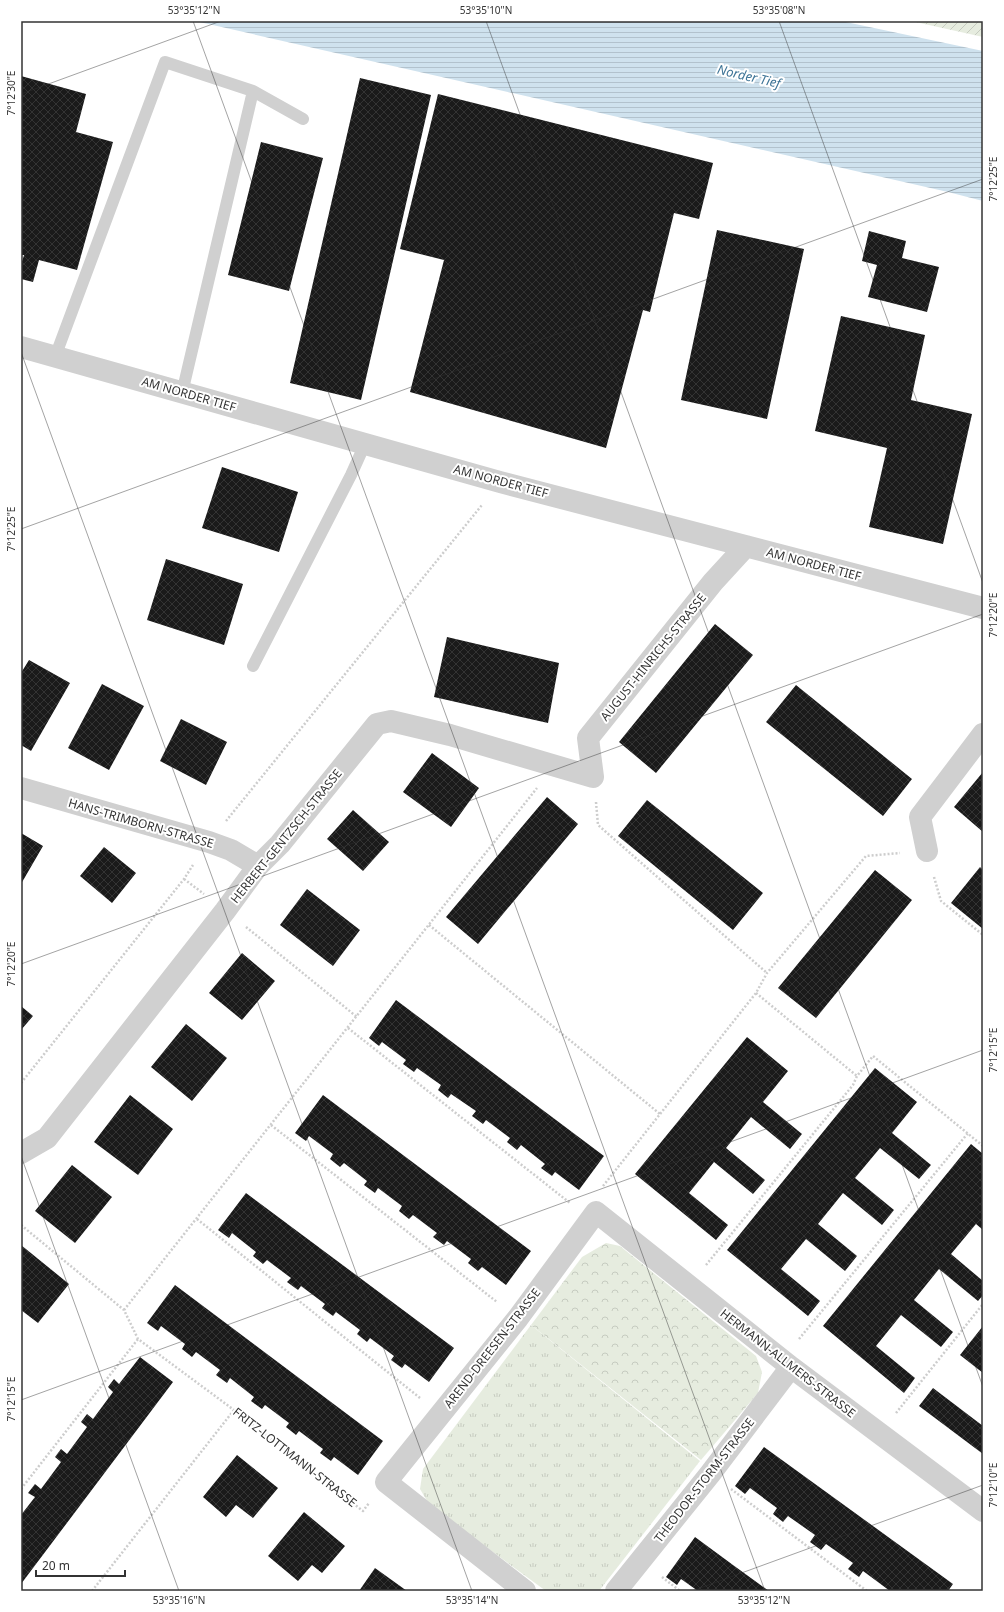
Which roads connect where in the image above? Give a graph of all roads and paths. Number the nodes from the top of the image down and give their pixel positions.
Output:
1 (253, 91) junction
2 (303, 120) dead end
3 (21, 347) edge
4 (55, 357) junction
5 (182, 393) junction
6 (365, 444) junction
7 (500, 482) junction
8 (746, 546) junction
9 (983, 608) edge
10 (254, 666) dead end
11 (983, 734) edge
12 (593, 777) junction
13 (544, 786) dead end
14 (21, 788) edge
15 (209, 842) junction
16 (927, 851) junction
17 (258, 866) junction
18 (225, 911) junction
19 (430, 925) junction
20 (983, 935) edge
21 (768, 972) junction
22 (756, 994) junction
23 (357, 1017) junction
24 (348, 1028) junction
25 (857, 1076) junction
26 (21, 1082) edge
27 (660, 1114) junction
28 (271, 1125) junction
29 (968, 1133) junction
30 (983, 1146) edge
31 (21, 1153) edge
32 (596, 1212) junction
33 (197, 1220) junction
34 (21, 1225) edge
35 (689, 1286) junction
36 (983, 1304) edge
37 (124, 1310) junction
38 (518, 1318) junction
39 (138, 1338) junction
40 (787, 1363) junction
41 (234, 1410) junction
42 (440, 1414) junction
43 (880, 1434) junction
44 (710, 1474) junction
45 (386, 1482) junction
46 (21, 1489) edge
47 (983, 1511) edge
48 (92, 1591) edge
49 (525, 1591) edge
50 (616, 1591) edge
51 (867, 1591) edge

1 - 2 lane
1 - 4 lane
1 - 5 lane
3 - 4 street, AM NORDER TIEF
4 - 5 street, AM NORDER TIEF
5 - 6 street, AM NORDER TIEF
6 - 7 street, AM NORDER TIEF
6 - 10 lane
7 - 8 street, AM NORDER TIEF
7 - 15 path
8 - 9 street, AM NORDER TIEF
8 - 12 street, AUGUST-HINRICHS-STRASSE
11 - 16 street
12 - 17 street, HERBERT-GENTZSCH-STRASSE
12 - 21 path
13 - 19 path
14 - 15 street, HANS-TRIMBORN-STRASSE
15 - 17 street, HANS-TRIMBORN-STRASSE
15 - 26 path
16 - 20 path
16 - 21 path
17 - 18 street, HERBERT-GENTZSCH-STRASSE
18 - 23 path
18 - 31 street, HERBERT-GENTZSCH-STRASSE
19 - 23 path
19 - 27 path
21 - 22 path
22 - 25 path
22 - 27 path
23 - 24 path
24 - 28 path
24 - 32 path
25 - 29 path
25 - 35 path
27 - 32 path
28 - 33 path
28 - 38 path
29 - 30 path
29 - 40 path
32 - 35 street, HERMANN-ALLMERS-STRASSE
32 - 38 street, AREND-DREESEN-STRASSE
33 - 37 path
33 - 42 path
34 - 37 path
35 - 40 street, HERMANN-ALLMERS-STRASSE
36 - 43 path
37 - 39 path, FRITZ-LOTTMANN-STRASSE
38 - 42 street, AREND-DREESEN-STRASSE
39 - 41 path, FRITZ-LOTTMANN-STRASSE
39 - 46 path
40 - 43 street, HERMANN-ALLMERS-STRASSE
40 - 44 street, THEODOR-STORM-STRASSE
41 - 45 path, FRITZ-LOTTMANN-STRASSE
41 - 48 path
42 - 45 street, AREND-DREESEN-STRASSE
43 - 47 street, HERMANN-ALLMERS-STRASSE
44 - 50 street, THEODOR-STORM-STRASSE
44 - 51 path
45 - 49 street

